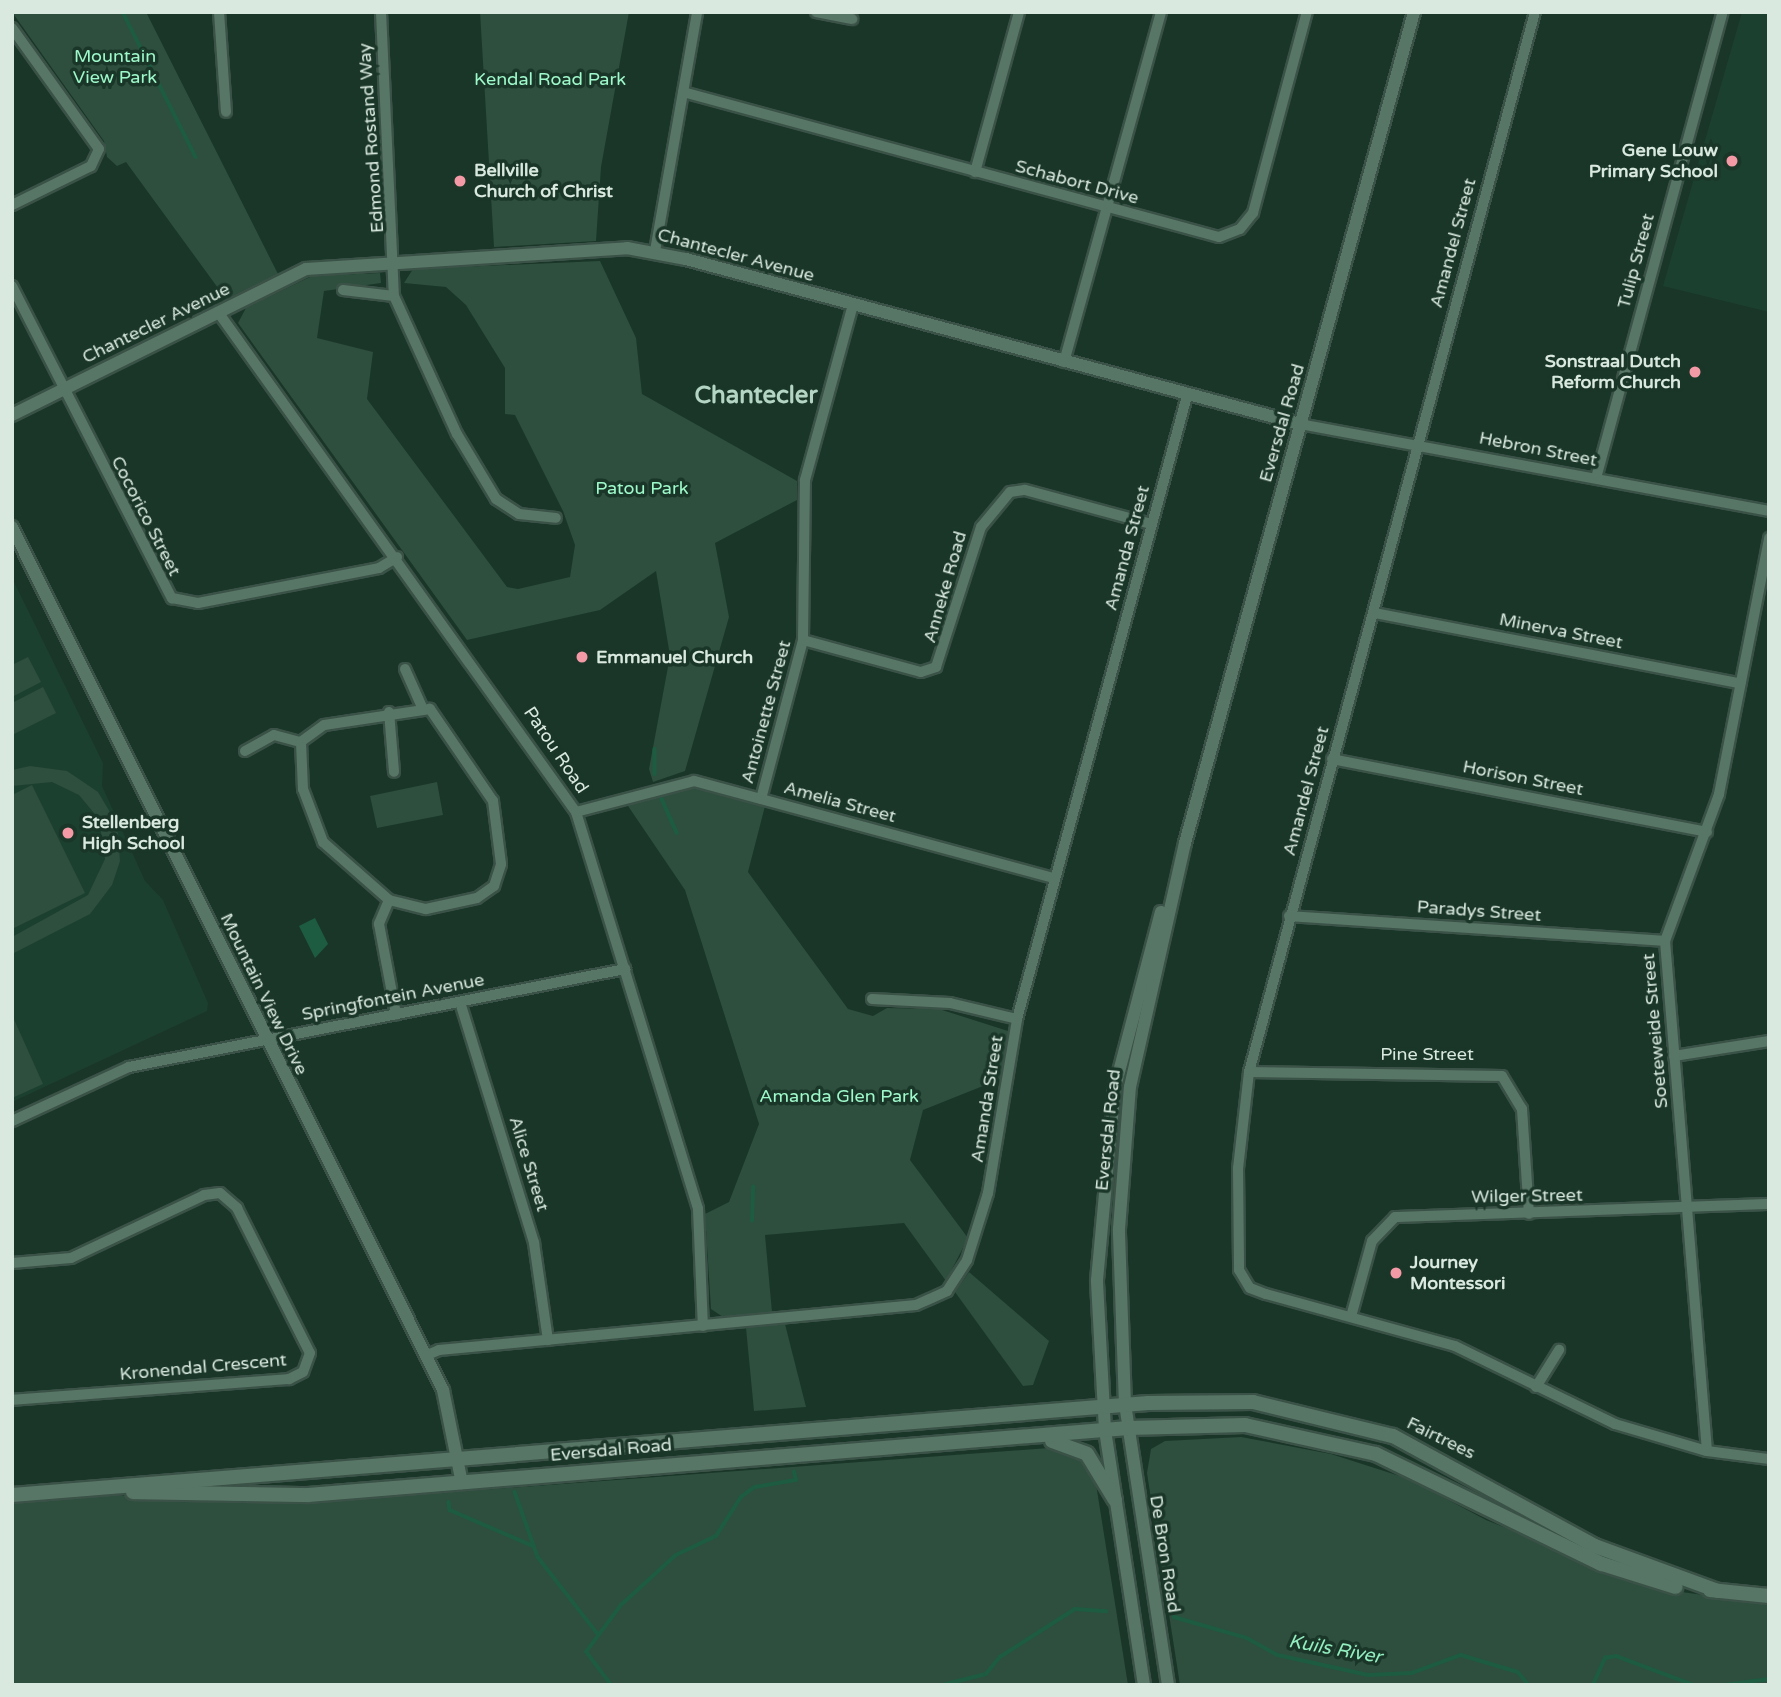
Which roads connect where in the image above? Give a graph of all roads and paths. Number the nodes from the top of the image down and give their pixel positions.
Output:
1 (219, 12) edge
2 (381, 12) edge
3 (697, 12) edge
4 (816, 12) edge
5 (1019, 12) edge
6 (1161, 12) edge
7 (1307, 12) edge
8 (1414, 12) edge
9 (1535, 12) edge
10 (1723, 12) edge
11 (852, 19) dead end
12 (12, 28) edge
13 (683, 92) junction
14 (226, 112) dead end
15 (975, 172) junction
16 (12, 205) edge
17 (1108, 208) junction
18 (656, 251) junction
19 (394, 261) junction
20 (12, 286) edge
21 (343, 290) dead end
22 (394, 296) junction
23 (853, 305) junction
24 (218, 312) junction
25 (1064, 362) junction
26 (64, 389) junction
27 (1187, 396) junction
28 (12, 415) edge
29 (1300, 424) junction
30 (1418, 444) junction
31 (1596, 478) junction
32 (1769, 511) edge
33 (556, 517) dead end
34 (1151, 524) junction
35 (12, 527) edge
36 (1769, 538) edge
37 (397, 557) junction
38 (1375, 613) junction
39 (803, 640) junction
40 (405, 669) dead end
41 (1740, 683) junction
42 (422, 706) junction
43 (389, 712) junction
44 (301, 742) junction
45 (245, 751) dead end
46 (1332, 758) junction
47 (394, 772) dead end
48 (761, 799) junction
49 (576, 812) junction
50 (1707, 832) junction
51 (1185, 843) junction
52 (1054, 878) junction
53 (389, 900) junction
54 (1289, 916) junction
55 (1665, 941) junction
56 (625, 969) junction
57 (872, 999) dead end
58 (460, 1002) junction
59 (396, 1014) junction
60 (1017, 1019) junction
61 (267, 1039) junction
62 (1769, 1041) edge
63 (1674, 1056) junction
64 (1249, 1072) junction
65 (12, 1121) edge
66 (1769, 1204) edge
67 (1687, 1210) junction
68 (1529, 1214) junction
69 (12, 1263) edge
70 (1352, 1312) junction
71 (703, 1326) junction
72 (548, 1340) junction
73 (1559, 1350) dead end
74 (425, 1356) junction
75 (1536, 1387) junction
76 (12, 1400) edge
77 (1125, 1405) junction
78 (1102, 1406) junction
79 (1128, 1428) junction
80 (1104, 1430) junction
81 (1032, 1437) junction
82 (1707, 1451) junction
83 (460, 1458) junction
84 (1769, 1459) edge
85 (462, 1483) junction
86 (97, 1489) junction
87 (12, 1495) edge
88 (1115, 1500) junction
89 (1718, 1591) junction
90 (1769, 1596) edge
91 (1144, 1685) edge
92 (1168, 1685) edge

1 - 14 street
2 - 19 street, Edmond Rostand Way
3 - 13 street
4 - 11 street
5 - 15 street
6 - 17 street
7 - 17 street, Schabort Drive
8 - 29 street, Eversdal Road
9 - 30 street, Amandel Street
10 - 31 street, Tulip Street
12 - 16 street
13 - 15 street, Schabort Drive
13 - 18 street
15 - 17 street, Schabort Drive
17 - 25 street
18 - 19 street, Chantecler Avenue
18 - 23 street, Chantecler Avenue
19 - 22 street, Edmond Rostand Way
19 - 24 street, Chantecler Avenue
20 - 26 street
21 - 22 street
22 - 33 street
23 - 25 street, Chantecler Avenue
23 - 39 street, Antoinette Street
24 - 26 street, Chantecler Avenue
24 - 37 street, Patou Road
25 - 27 street, Chantecler Avenue
26 - 28 street, Chantecler Avenue
26 - 37 street, Cocorico Street
27 - 29 street, Chantecler Avenue
27 - 34 street, Amanda Street
29 - 30 street, Hebron Street
29 - 51 street, Eversdal Road
30 - 31 street, Hebron Street
30 - 38 street, Amandel Street
31 - 32 street, Hebron Street
34 - 39 street, Anneke Road
34 - 52 street, Amanda Street
35 - 61 street, Mountain View Drive
36 - 41 street, Soeteweide Street
37 - 49 street, Patou Road
38 - 41 street, Minerva Street
38 - 46 street, Amandel Street
39 - 48 street, Antoinette Street
40 - 42 street
41 - 50 street, Soeteweide Street
42 - 43 street
42 - 53 street
43 - 44 street
43 - 47 street
44 - 45 street
44 - 53 street
46 - 50 street, Horison Street
46 - 54 street, Amandel Street
48 - 49 street, Amelia Street
48 - 52 street, Amelia Street
49 - 56 street, Patou Road
50 - 55 street, Soeteweide Street
51 - 77 street, Eversdal Road
51 - 78 street, Eversdal Road
52 - 60 street, Amanda Street
53 - 59 street
54 - 55 street, Paradys Street
54 - 64 street, Amandel Street
55 - 63 street, Soeteweide Street
56 - 58 street, Springfontein Avenue
56 - 71 street, Patou Road
57 - 60 street
58 - 59 street, Springfontein Avenue
58 - 72 street, Alice Street
59 - 61 street, Springfontein Avenue
60 - 71 street, Amanda Street
61 - 65 street, Springfontein Avenue
61 - 74 street, Mountain View Drive
62 - 63 street
63 - 67 street, Soeteweide Street
64 - 68 street, Pine Street
64 - 70 street, Amandel Street
66 - 67 street, Wilger Street
67 - 68 street, Wilger Street
67 - 82 street, Soeteweide Street
68 - 70 street, Wilger Street
69 - 76 street, Kronendal Crescent
70 - 75 street, Amandel Street
71 - 72 street, Amanda Street
72 - 74 street, Amanda Street
73 - 75 street
74 - 83 street, Mountain View Drive
75 - 82 street, Amandel Street
77 - 78 main road, Fairtrees
77 - 79 street, Eversdal Road
77 - 89 main road, Fairtrees
78 - 80 street, Eversdal Road
78 - 83 main road, Eversdal Road
79 - 80 main road, Fairtrees
79 - 89 main road, Fairtrees
79 - 92 street, De Bron Road
80 - 81 main road, Eversdal Road
80 - 88 street
81 - 85 main road, Eversdal Road
81 - 88 main road
82 - 84 street, Amandel Street
83 - 85 street, Mountain View Drive
83 - 86 main road, Eversdal Road
85 - 86 main road, Eversdal Road
86 - 87 main road, Eversdal Road
88 - 91 street
89 - 90 main road, Fairtrees

